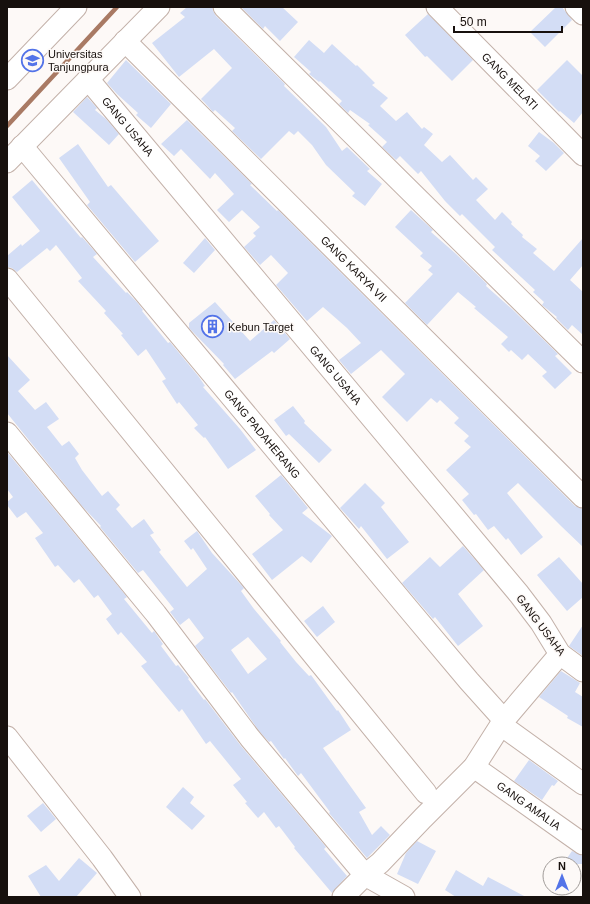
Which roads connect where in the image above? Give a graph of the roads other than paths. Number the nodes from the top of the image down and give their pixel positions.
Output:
1 (76, 7) edge
2 (159, 7) edge
3 (224, 7) edge
4 (437, 7) edge
5 (576, 7) edge
6 (583, 14) edge
7 (125, 41) junction
8 (7, 79) edge
9 (88, 79) junction
10 (22, 146) junction
11 (583, 155) edge
12 (7, 162) edge
13 (7, 279) edge
14 (583, 362) edge
15 (7, 433) edge
16 (583, 497) edge
17 (560, 654) junction
18 (583, 671) edge
19 (503, 722) junction
20 (7, 737) edge
21 (474, 767) junction
22 (583, 784) edge
23 (426, 793) dead end
24 (583, 844) edge
25 (365, 875) junction
26 (130, 897) edge
27 (343, 897) edge
28 (404, 897) edge

1 - 8 street
2 - 7 street
3 - 14 street
4 - 11 street, GANG MELATI
5 - 6 street
7 - 9 street
7 - 16 street, GANG KARYA VII
9 - 10 street
9 - 17 street, GANG USAHA
10 - 12 street
10 - 19 street, GANG PADAHERANG
13 - 23 street
15 - 25 street
17 - 18 street, GANG USAHA
17 - 19 street
19 - 21 street
19 - 22 street, GANG PADAHERANG
20 - 26 street
21 - 24 street, GANG AMALIA
21 - 25 street
25 - 27 street
25 - 28 street

